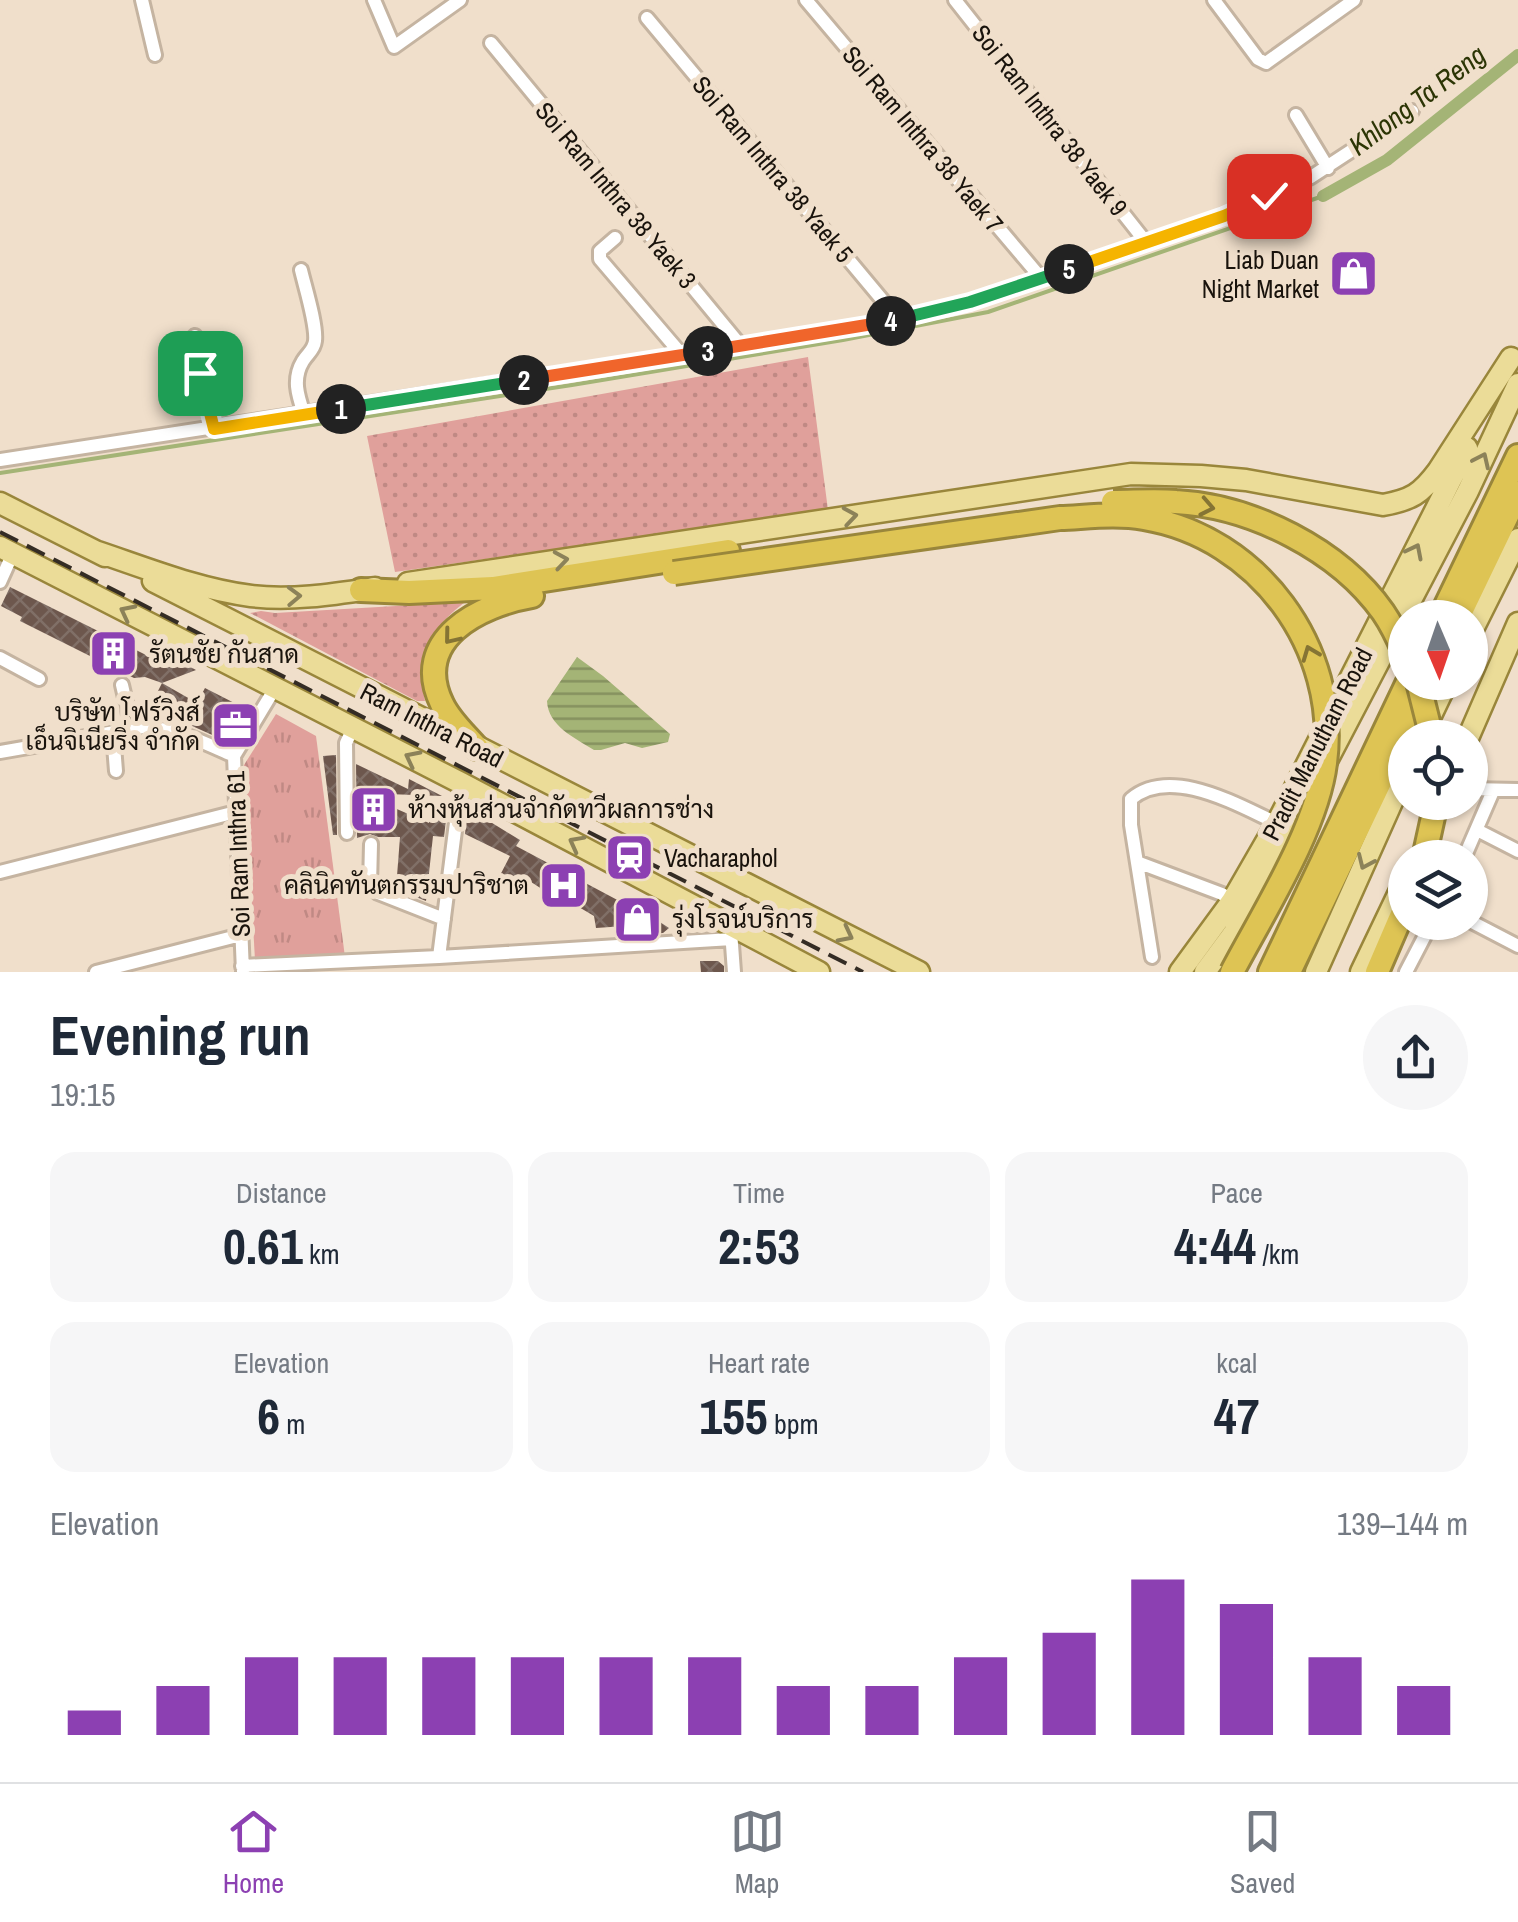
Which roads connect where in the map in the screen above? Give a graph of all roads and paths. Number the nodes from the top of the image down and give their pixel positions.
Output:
1 (142, 0) edge
2 (374, 0) edge
3 (460, 0) edge
4 (806, 0) edge
5 (955, 0) edge
6 (1214, 0) edge
7 (1354, 0) edge
8 (646, 18) dead end
9 (491, 43) dead end
10 (155, 55) dead end
11 (1412, 111) dead end
12 (1296, 114) dead end
13 (1328, 168) junction
14 (616, 238) dead end
15 (1145, 241) junction
16 (301, 270) dead end
17 (1041, 278) junction
18 (899, 320) junction
19 (195, 336) dead end
20 (741, 346) junction
21 (1515, 352) edge
22 (682, 355) junction
23 (1518, 384) edge
24 (304, 414) junction
25 (214, 429) junction
26 (1518, 456) edge
27 (0, 460) edge
28 (1518, 493) edge
29 (0, 503) edge
30 (1518, 539) edge
31 (723, 544) junction
32 (6, 550) edge
33 (95, 551) junction
34 (0, 582) edge
35 (361, 590) joint
36 (1449, 600) edge
37 (1467, 600) edge
38 (1488, 600) edge
39 (1388, 621) edge
40 (1518, 623) edge
41 (0, 658) edge
42 (325, 670) junction
43 (39, 679) dead end
44 (122, 685) dead end
45 (275, 688) junction
46 (1399, 700) edge
47 (1418, 700) edge
48 (307, 704) junction
49 (1476, 720) edge
50 (132, 728) junction
51 (353, 728) junction
52 (114, 732) junction
53 (477, 748) junction
54 (0, 752) edge
55 (234, 756) junction
56 (116, 772) dead end
57 (461, 783) junction
58 (1518, 790) edge
59 (1488, 791) edge
60 (1493, 791) junction
61 (1388, 810) edge
62 (236, 812) junction
63 (1278, 824) junction
64 (1478, 830) junction
65 (347, 833) dead end
66 (1473, 840) edge
67 (371, 844) dead end
68 (1518, 851) edge
69 (1138, 862) junction
70 (0, 872) edge
71 (1232, 901) junction
72 (1388, 916) edge
73 (444, 918) junction
74 (1488, 930) edge
75 (731, 931) junction
76 (241, 935) junction
77 (1391, 940) edge
78 (1423, 940) edge
79 (1518, 946) edge
80 (439, 957) junction
81 (1152, 957) dead end
82 (242, 969) edge
83 (96, 972) edge
84 (734, 972) edge
85 (818, 972) edge
86 (919, 972) edge
87 (1180, 972) edge
88 (1206, 972) edge
89 (1232, 972) edge
90 (1270, 972) edge
91 (1288, 972) edge
92 (1316, 972) edge
93 (1361, 972) edge
94 (1377, 972) edge
95 (1406, 972) edge

1 - 10 street
2 - 3 street
4 - 17 street, Soi Ram Inthra 38 Yaek 7
5 - 15 street, Soi Ram Inthra 38 Yaek 9
6 - 7 street
8 - 18 street, Soi Ram Inthra 38 Yaek 5
9 - 20 street, Soi Ram Inthra 38 Yaek 3
11 - 13 street
12 - 13 street
13 - 15 street
14 - 22 street
15 - 17 street
16 - 24 street
17 - 18 street
18 - 20 street
19 - 25 street
20 - 22 street
31 -> 21 main road
63 -> 21 main road, Pradit Manutham Road
22 - 24 street
88 -> 23 main road, bridge
24 - 25 street
25 - 27 street
26 - 36 highway
28 - 37 highway
29 - 33 main road, Ram Inthra Road
30 - 38 main road
35 -> 31 highway
31 -> 39 highway, bridge
32 - 34 street
45 -> 32 main road, Ram Inthra Road
33 -> 35 main road
33 - 42 main road, Ram Inthra Road
40 - 49 main road
41 - 43 street
42 - 48 main road
42 - 53 main road, Ram Inthra Road
44 - 50 street
45 - 48 main road, Ram Inthra Road
45 - 55 street, Soi Ram Inthra 61
46 - 90 highway
47 - 91 highway
48 - 51 main road, Ram Inthra Road
50 - 52 street
50 - 55 street
57 -> 51 main road, Ram Inthra Road
51 - 65 street
52 - 54 street
52 - 56 street
53 -> 86 main road, Ram Inthra Road
89 -> 53 highway, bridge
55 - 62 street, Soi Ram Inthra 61
57 - 73 street
75 -> 57 main road, Ram Inthra Road
58 - 60 street
59 - 60 street
60 - 64 street
61 -> 92 main road
62 - 70 street
62 - 76 street, Soi Ram Inthra 61
63 - 69 street
63 - 71 main road, Pradit Manutham Road
64 - 66 street
64 - 68 street
67 - 73 street
69 - 71 street
69 - 81 street
71 - 87 main road, Pradit Manutham Road
72 - 93 main road
73 - 80 street
74 - 79 street
75 - 80 street
75 - 84 street
75 - 85 main road, Ram Inthra Road
76 - 82 street, Soi Ram Inthra 61
76 - 83 street
77 - 94 highway
78 - 95 street
80 - 82 street

